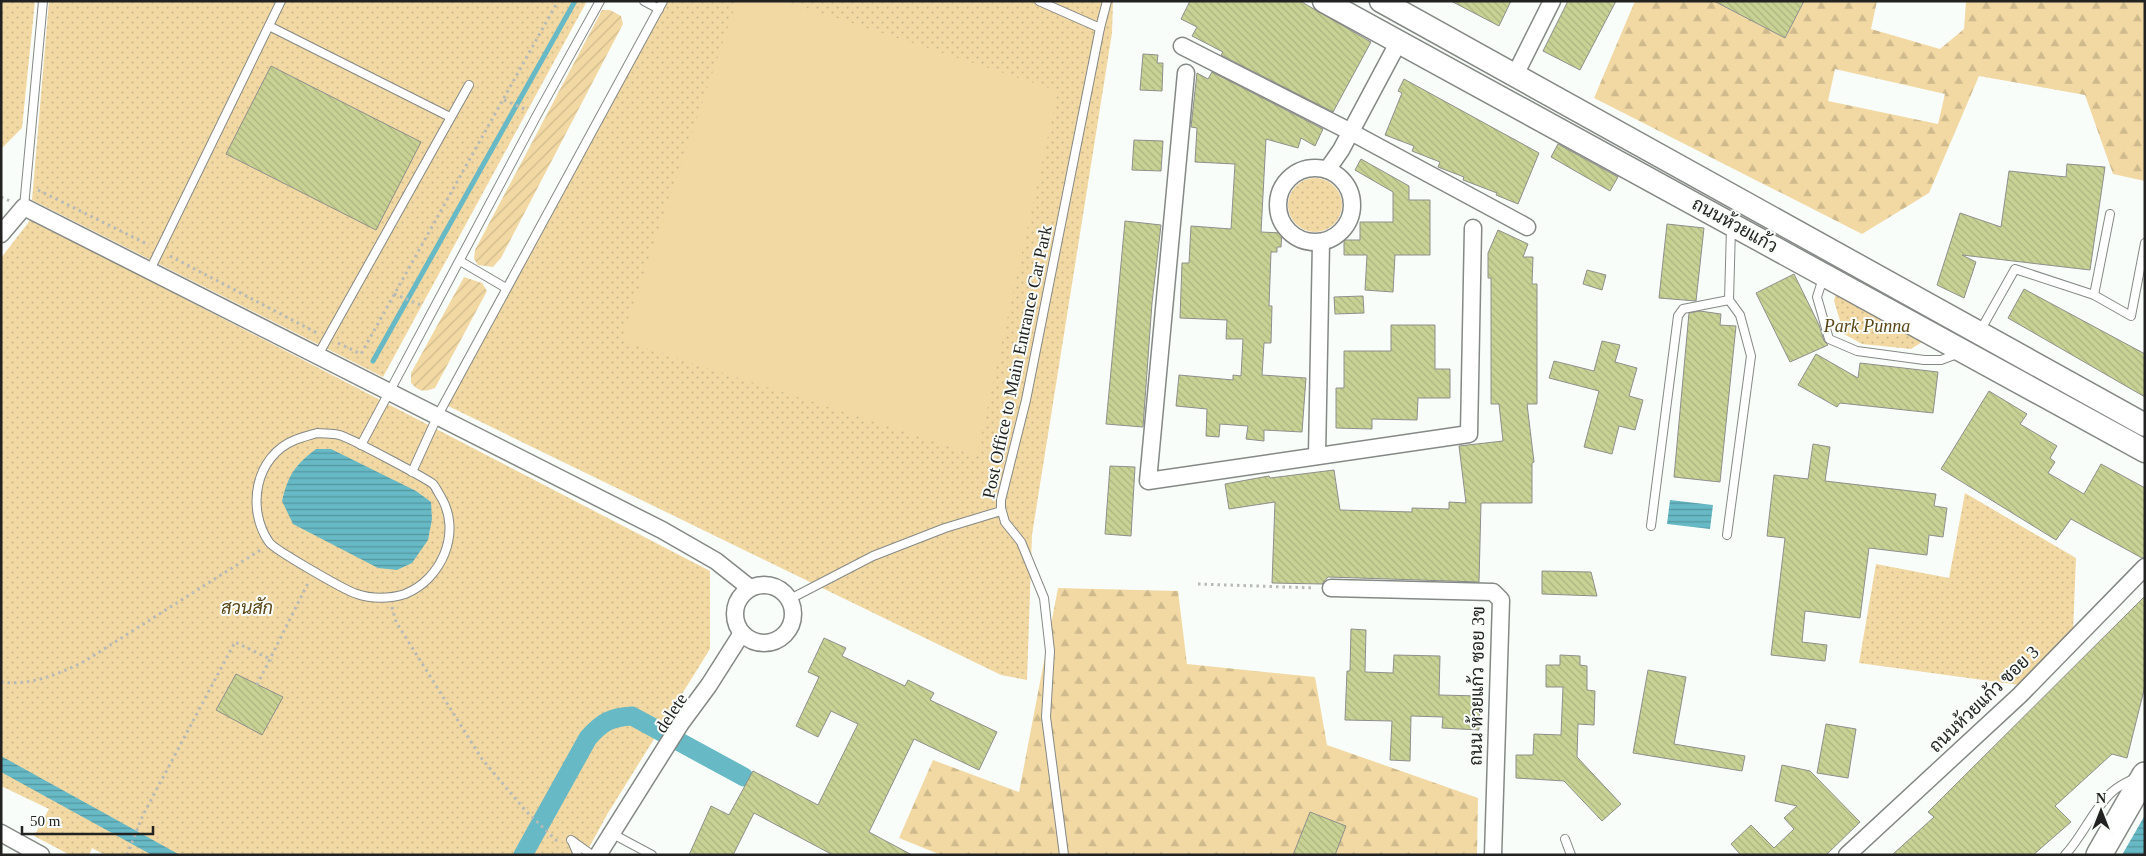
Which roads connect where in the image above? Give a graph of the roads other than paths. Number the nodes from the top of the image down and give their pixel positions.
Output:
1 (43, 1) edge
2 (281, 1) edge
3 (600, 1) edge
4 (644, 1) edge
5 (1039, 1) edge
6 (1045, 1) edge
7 (1106, 1) edge
8 (1324, 1) edge
9 (1381, 1) edge
10 (1552, 1) edge
11 (661, 5) edge
12 (269, 26) junction
13 (1100, 28) junction
14 (1398, 43) junction
15 (1182, 46) dead end
16 (1186, 73) dead end
17 (1515, 75) junction
18 (469, 84) dead end
19 (1502, 97) junction
20 (450, 117) junction
21 (1351, 132) junction
22 (1327, 170) junction
23 (24, 207) junction
24 (2110, 214) dead end
25 (1731, 223) junction
26 (1527, 227) dead end
27 (1473, 228) dead end
28 (1, 234) edge
29 (1321, 242) junction
30 (2145, 243) edge
31 (460, 261) junction
32 (150, 270) junction
33 (1824, 274) junction
34 (506, 288) junction
35 (2094, 295) junction
36 (1729, 300) junction
37 (1979, 333) junction
38 (1964, 351) junction
39 (318, 355) junction
40 (390, 391) junction
41 (438, 416) junction
42 (2145, 425) edge
43 (361, 445) junction
44 (2145, 451) edge
45 (1317, 456) junction
46 (412, 472) junction
47 (1001, 511) junction
48 (1651, 526) dead end
49 (1728, 535) dead end
50 (2145, 567) edge
51 (750, 588) junction
52 (1331, 588) road end
53 (2145, 774) edge
54 (1, 833) edge
55 (611, 833) junction
56 (1565, 839) dead end
57 (41, 855) edge
58 (578, 855) edge
59 (592, 855) edge
60 (598, 855) edge
61 (652, 855) edge
62 (1064, 855) edge
63 (1493, 855) edge
64 (1571, 855) edge
65 (1847, 855) edge
66 (2065, 855) edge
67 (2099, 855) edge

1 - 23 lane
2 - 12 lane
3 - 31 lane
4 - 11 lane
5 - 13 lane
6 - 13 lane
7 - 13 lane
8 - 14 main road, ถนนห้วยแก้ว
9 - 17 main road, ถนนห้วยแก้ว
10 - 17 street
11 - 34 lane
12 - 20 lane
12 - 32 lane
13 - 47 lane
14 - 19 main road, ถนนห้วยแก้ว
14 - 21 street
15 - 21 street
16 - 45 street
17 - 19 main road
17 - 37 main road, ถนนห้วยแก้ว
18 - 20 lane
19 - 25 main road, ถนนห้วยแก้ว
20 - 39 lane
21 - 22 street
21 - 26 street
22 - 29 street
22 - 29 street
23 - 28 street
23 - 32 street
24 - 35 lane
25 - 33 main road, ถนนห้วยแก้ว
25 - 36 lane
27 - 45 street
29 - 45 street
30 - 35 lane
31 - 34 lane
31 - 40 lane
32 - 39 street
33 - 38 main road, ถนนห้วยแก้ว
33 - 38 lane
34 - 41 lane
35 - 37 lane
36 - 48 lane
36 - 49 lane
37 - 42 main road, ถนนห้วยแก้ว
38 - 44 main road, ถนนห้วยแก้ว
39 - 40 street
40 - 41 street
40 - 43 lane
41 - 46 lane
41 - 51 street
43 - 46 lane
43 - 46 lane
47 - 51 lane
47 - 62 lane
50 - 65 street, ถนนห้วยแก้ว ซอย 3
51 - 55 lane
52 - 63 street, ถนน ห้วยแก้ว ซอย 3ข
53 - 66 lane
53 - 67 main road
54 - 57 street
55 - 60 lane
55 - 61 lane
56 - 64 lane
58 - 59 lane

